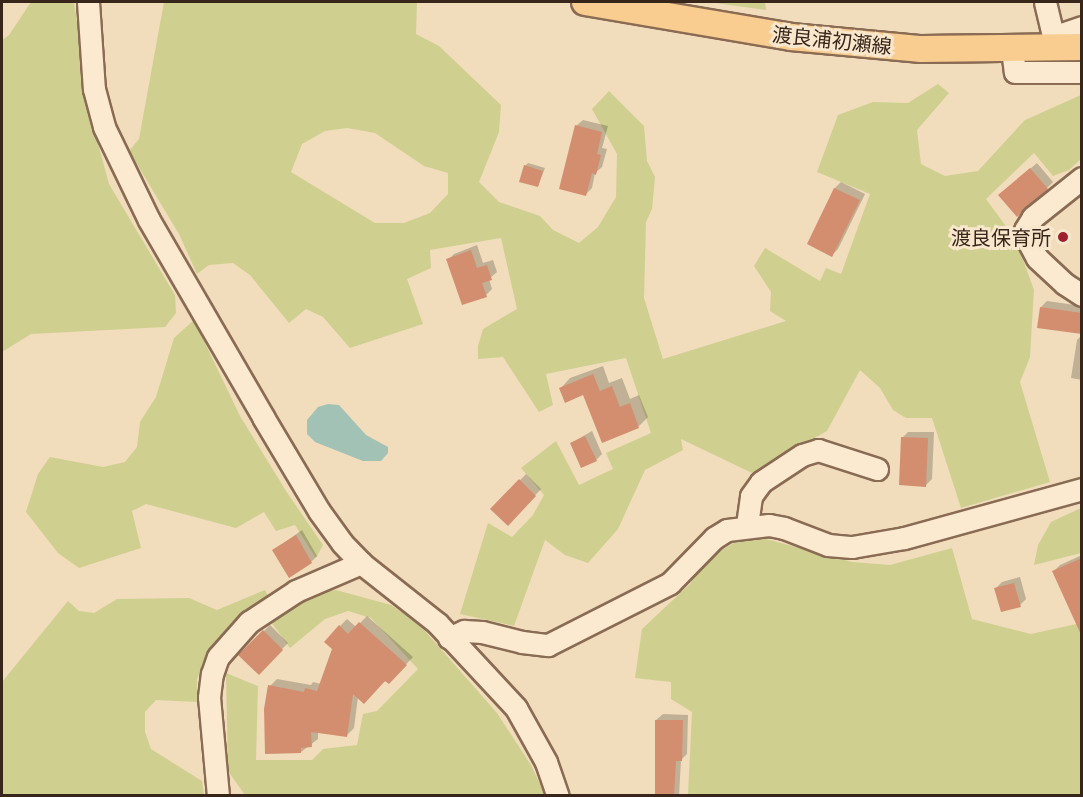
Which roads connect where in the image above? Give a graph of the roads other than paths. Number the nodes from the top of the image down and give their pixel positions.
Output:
1 (88, 2) edge
2 (585, 2) edge
3 (1046, 2) edge
4 (1082, 27) edge
5 (1055, 43) junction
6 (1082, 47) edge
7 (1012, 49) junction
8 (1082, 72) edge
9 (1082, 178) edge
10 (1082, 295) edge
11 (877, 470) dead end
12 (1082, 489) edge
13 (747, 525) junction
14 (361, 563) junction
15 (449, 638) junction
16 (218, 795) edge
17 (558, 795) edge

1 - 14 street
2 - 7 main road, 渡良浦初瀬線
3 - 5 street
4 - 5 street
5 - 6 main road, 渡良浦初瀬線
5 - 7 main road, 渡良浦初瀬線
7 - 8 street
9 - 10 street
11 - 13 street
12 - 13 street
13 - 15 street
14 - 15 street
14 - 16 street
15 - 17 street

